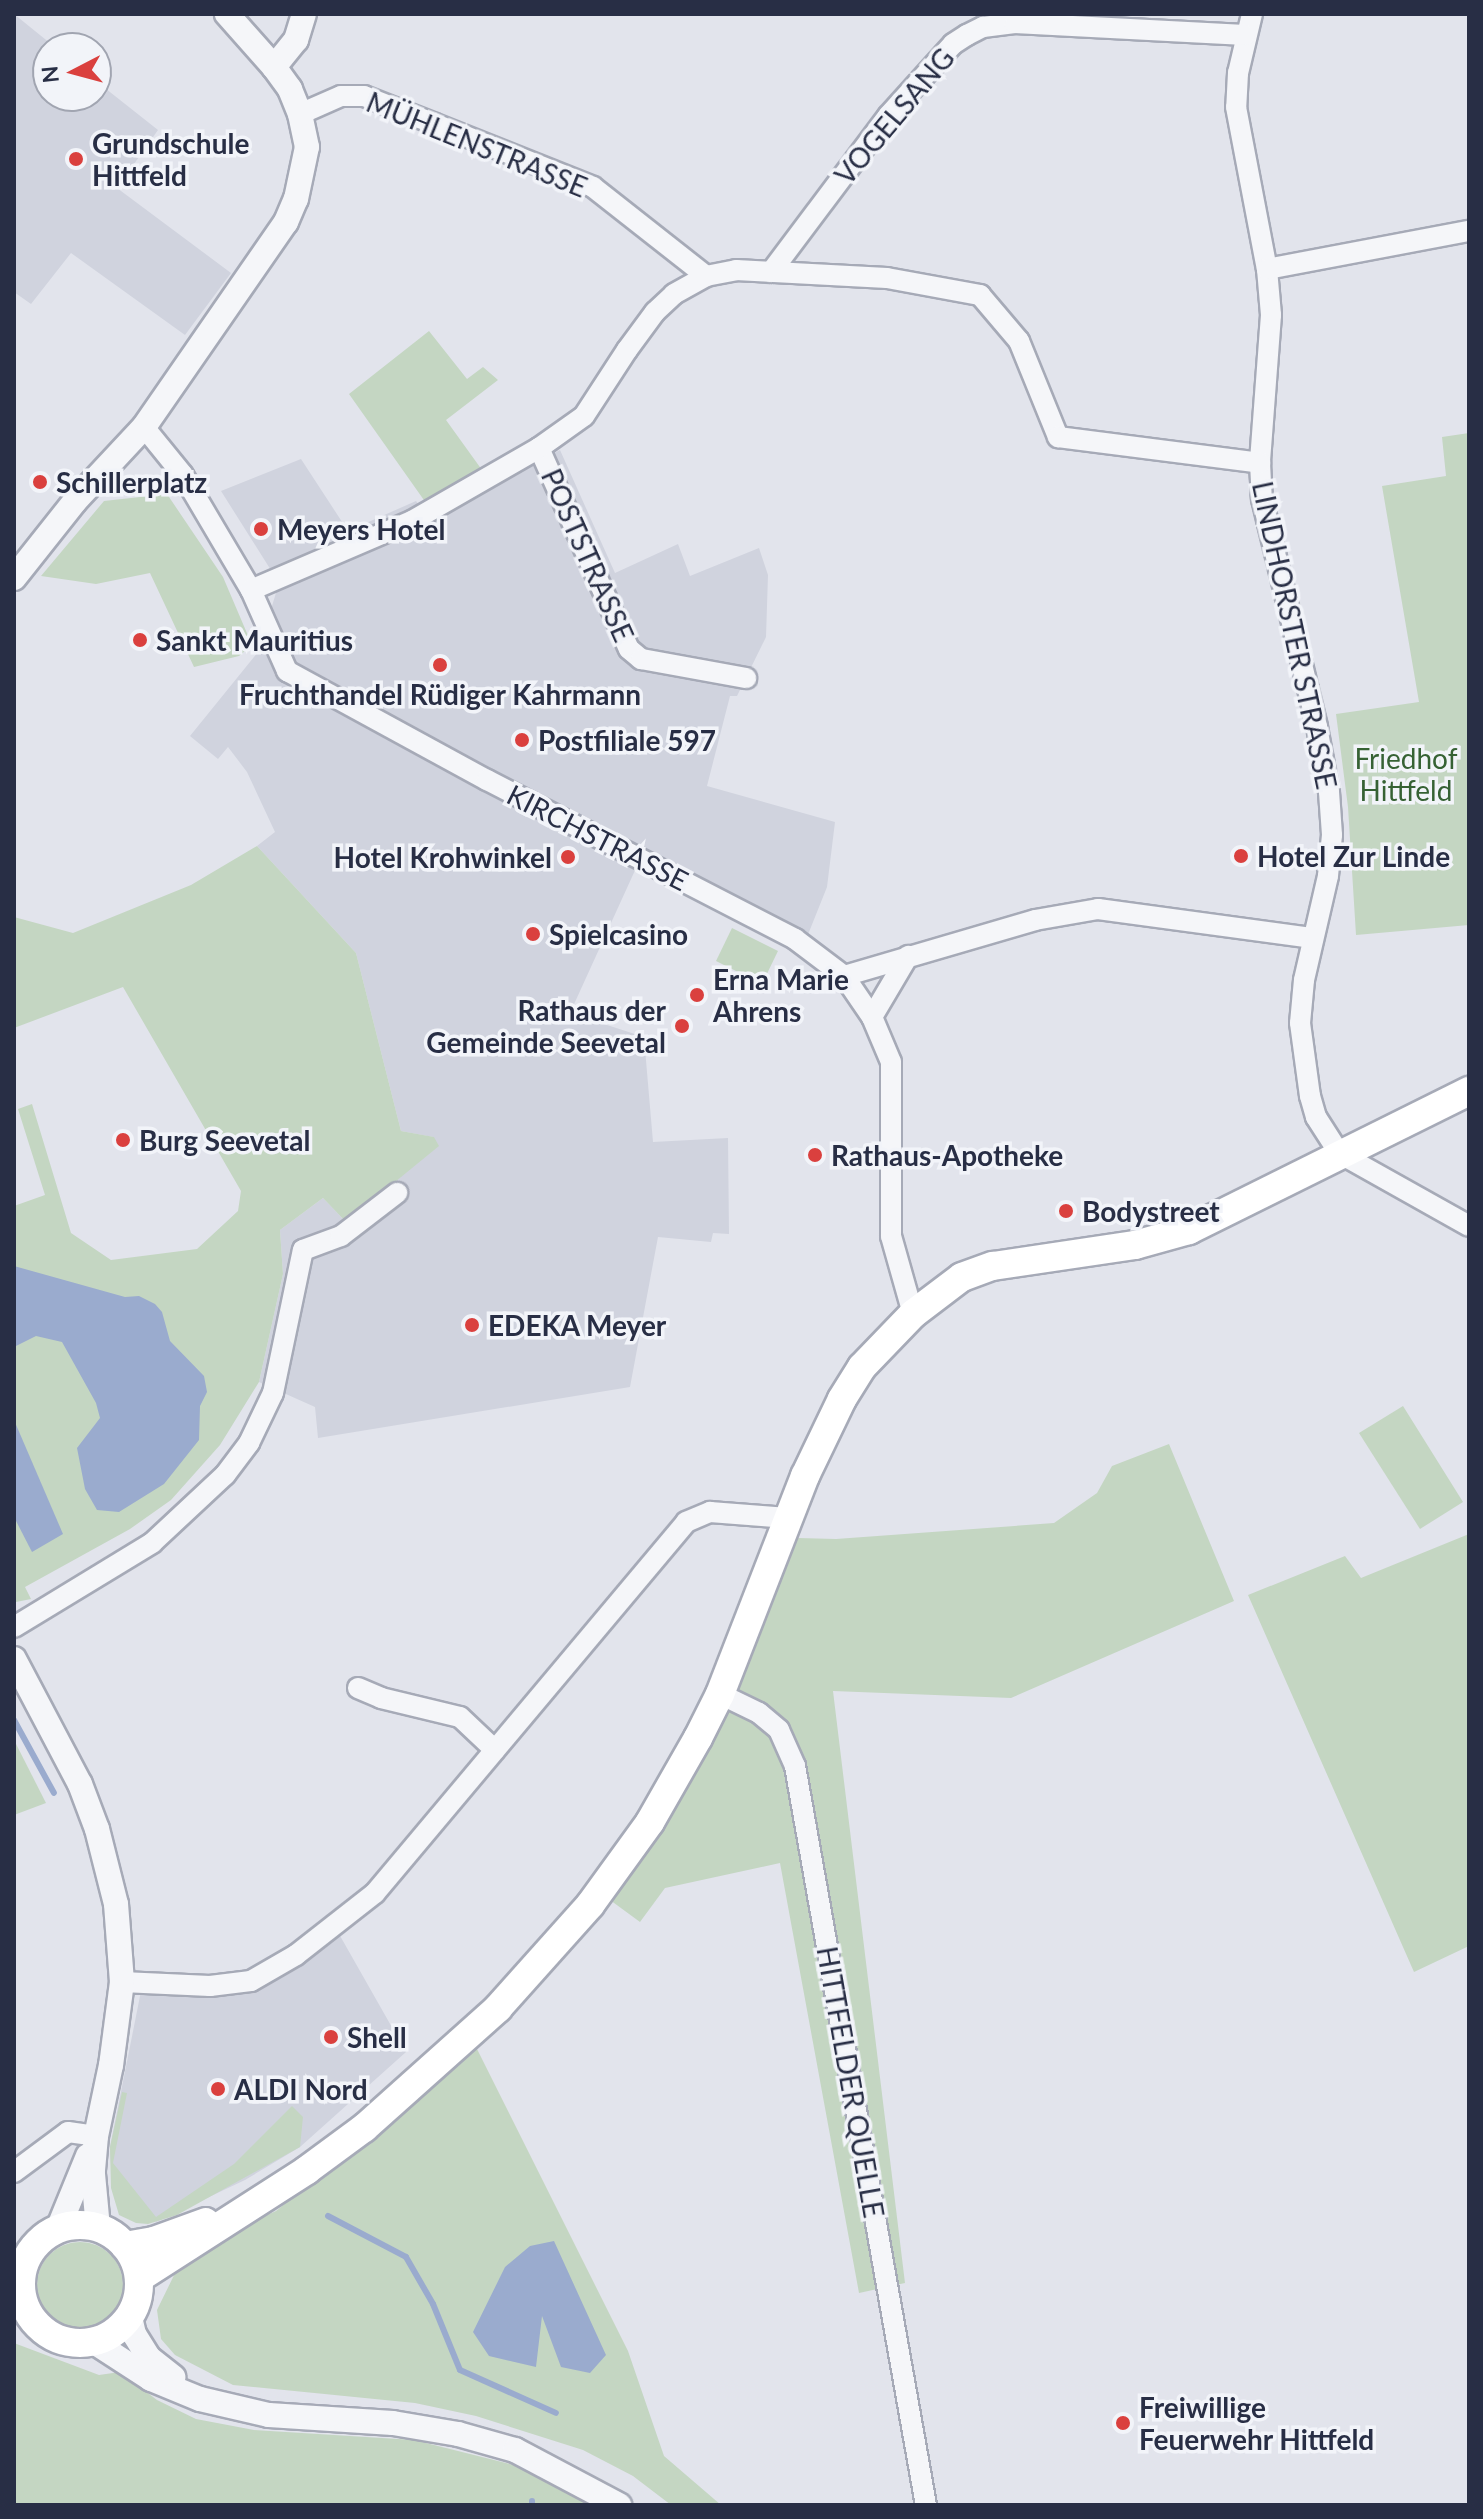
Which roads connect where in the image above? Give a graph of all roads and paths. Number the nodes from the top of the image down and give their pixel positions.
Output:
1 (227, 14) edge
2 (304, 14) edge
3 (1252, 14) edge
4 (1245, 35) junction
5 (274, 67) junction
6 (300, 114) junction
7 (1469, 231) edge
8 (1267, 269) junction
9 (771, 272) junction
10 (706, 276) junction
11 (144, 427) junction
12 (539, 448) junction
13 (1260, 463) junction
14 (14, 578) edge
15 (251, 590) junction
16 (746, 678) dead end
17 (1313, 938) junction
18 (908, 956) junction
19 (844, 976) junction
20 (872, 1017) junction
21 (1469, 1091) edge
22 (1339, 1153) junction
23 (397, 1193) dead end
24 (1469, 1226) edge
25 (913, 1314) junction
26 (788, 1518) junction
27 (14, 1627) edge
28 (14, 1659) edge
29 (358, 1688) dead end
30 (720, 1694) junction
31 (495, 1750) junction
32 (122, 1982) junction
33 (96, 2136) junction
34 (17, 2164) edge
35 (255, 2204) junction
36 (98, 2228) junction
37 (58, 2229) junction
38 (125, 2246) junction
39 (139, 2278) junction
40 (17, 2284) edge
41 (130, 2317) junction
42 (23, 2320) edge
43 (94, 2342) junction
44 (231, 2408) junction
45 (619, 2505) edge
46 (926, 2505) edge

1 - 5 street
2 - 5 street
3 - 4 street, LINDHORSTER STRASSE
4 - 8 street, LINDHORSTER STRASSE
4 - 9 street, VOGELSANG
5 - 6 street
6 - 10 street, MÜHLENSTRASSE
6 - 11 street
7 - 8 street
8 - 13 street, LINDHORSTER STRASSE
9 - 10 street
9 - 13 street
10 - 12 street
11 - 14 street
11 - 15 street, KIRCHSTRASSE
12 - 15 street
12 - 16 street, POSTSTRASSE
13 - 17 street, LINDHORSTER STRASSE
15 - 19 street, KIRCHSTRASSE
17 - 18 street
17 - 22 street, LINDHORSTER STRASSE
18 - 19 street
18 - 20 street
19 - 20 street, KIRCHSTRASSE
20 - 25 street, KIRCHSTRASSE
21 - 22 main road
22 - 24 street
22 - 25 main road
23 - 27 street
25 - 26 main road
26 - 30 main road
26 - 31 street
28 - 32 street
29 - 31 street
30 - 35 main road
30 - 46 street, HITTFELDER QUELLE
31 - 32 street
32 - 33 street
33 - 34 street
33 - 36 street
33 - 37 street
35 - 38 main road
35 - 39 main road
36 - 37 main road
36 - 38 main road
37 - 40 main road
38 - 39 main road
39 - 41 main road
40 - 42 main road
41 - 43 main road
41 - 44 street
42 - 43 main road
43 - 44 street
44 - 45 street

